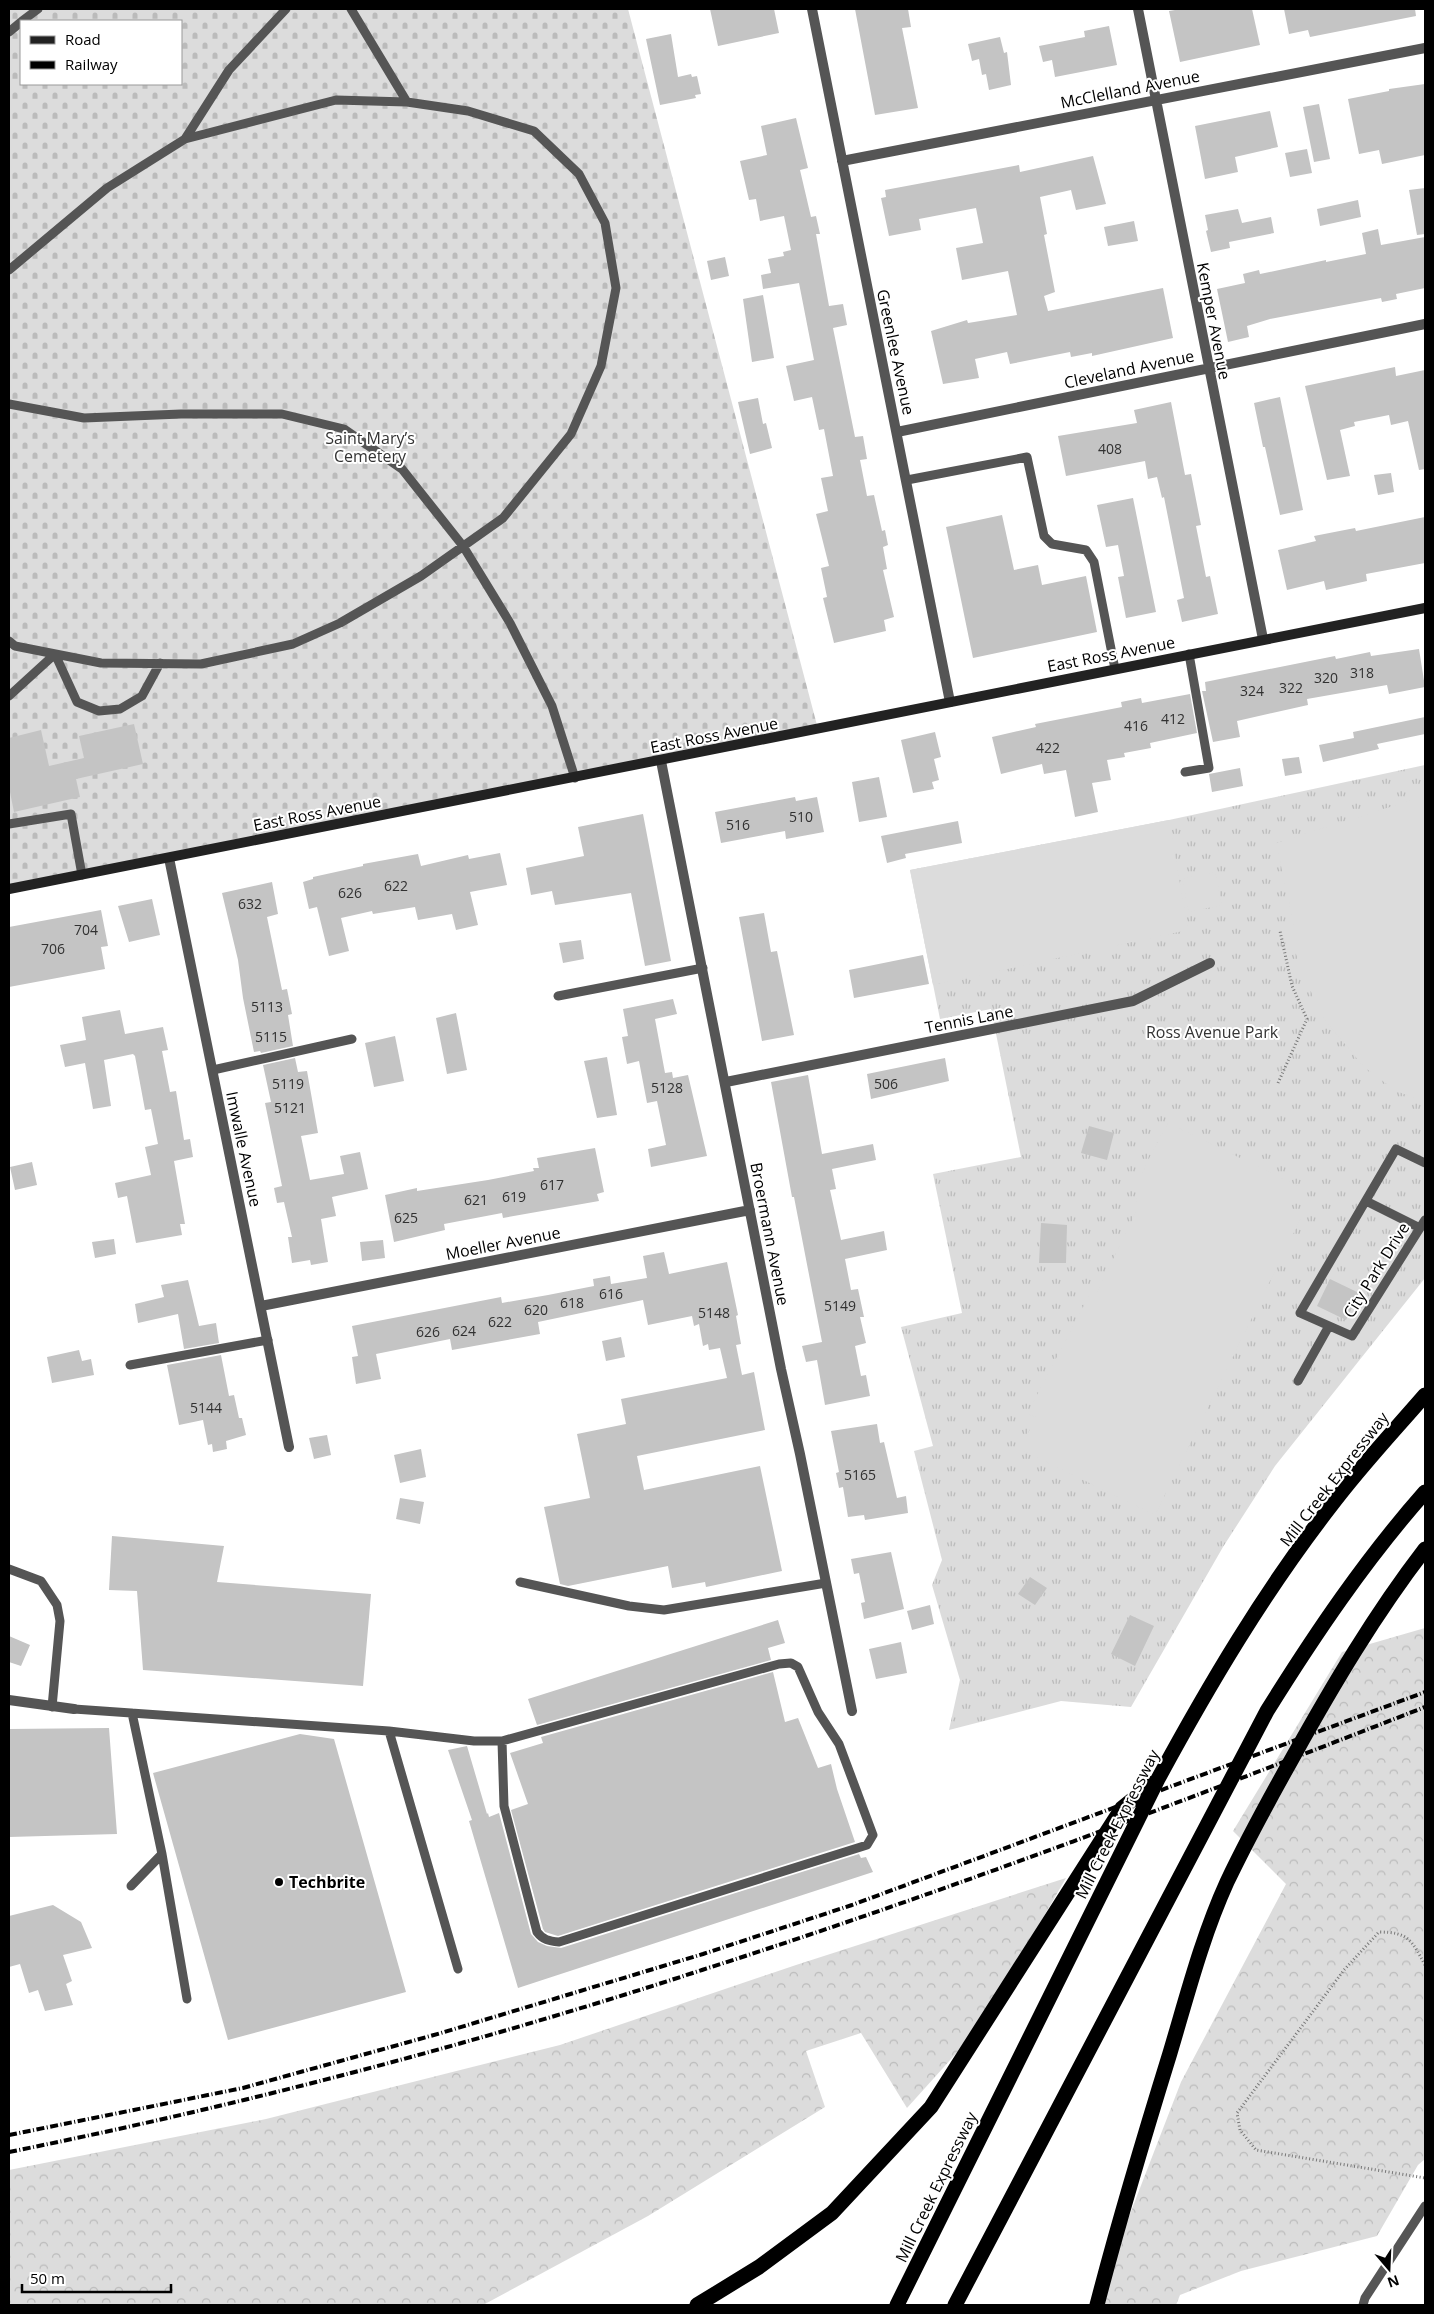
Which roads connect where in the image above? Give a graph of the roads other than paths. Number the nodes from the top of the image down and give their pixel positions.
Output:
1 (38, 9) edge
2 (286, 9) edge
3 (351, 9) edge
4 (812, 9) edge
5 (1138, 9) edge
6 (24, 20) edge
7 (20, 24) edge
8 (9, 32) edge
9 (1425, 48) edge
10 (1156, 99) junction
11 (407, 102) junction
12 (185, 139) junction
13 (842, 161) junction
14 (9, 270) edge
15 (1425, 324) edge
16 (1208, 368) junction
17 (9, 404) edge
18 (897, 432) junction
19 (907, 480) junction
20 (463, 546) junction
21 (1425, 608) edge
22 (1263, 639) junction
23 (9, 641) edge
24 (55, 654) junction
25 (1190, 654) junction
26 (160, 663) junction
27 (1115, 669) junction
28 (9, 696) edge
29 (950, 702) junction
30 (661, 761) junction
31 (1185, 772) dead end
32 (575, 778) junction
33 (9, 824) edge
34 (169, 858) junction
35 (82, 875) junction
36 (9, 889) edge
37 (1210, 963) dead end
38 (703, 968) junction
39 (558, 996) dead end
40 (352, 1039) dead end
41 (213, 1070) junction
42 (726, 1082) junction
43 (1425, 1163) edge
44 (1366, 1201) junction
45 (750, 1210) junction
46 (1423, 1224) edge
47 (261, 1306) junction
48 (1330, 1326) junction
49 (268, 1340) junction
50 (130, 1365) dead end
51 (1298, 1381) dead end
52 (1425, 1395) edge
53 (289, 1447) dead end
54 (1425, 1492) edge
55 (1425, 1549) edge
56 (9, 1569) edge
57 (520, 1582) dead end
58 (826, 1583) junction
59 (9, 1700) edge
60 (52, 1707) junction
61 (74, 1710) joint
62 (852, 1712) dead end
63 (132, 1713) junction
64 (389, 1731) junction
65 (502, 1740) junction
66 (1158, 1779) junction
67 (162, 1854) junction
68 (131, 1886) dead end
69 (458, 1970) dead end
70 (186, 1999) dead end
71 (1425, 2206) edge
72 (697, 2305) edge
73 (897, 2305) edge
74 (956, 2305) edge
75 (1097, 2305) edge
76 (1363, 2305) edge

1 - 6 lane
2 - 12 lane
3 - 11 lane
4 - 13 street, Greenlee Avenue
5 - 10 street, Kemper Avenue
7 - 8 lane
9 - 10 street, McClelland Avenue
10 - 13 street, McClelland Avenue
10 - 16 street, Kemper Avenue
11 - 12 lane
11 - 20 lane
12 - 14 lane
13 - 18 street, Greenlee Avenue
15 - 16 street, Cleveland Avenue
16 - 18 street, Cleveland Avenue
16 - 22 street, Kemper Avenue
17 - 20 lane
18 - 19 street, Greenlee Avenue
19 - 27 lane
19 - 29 street, Greenlee Avenue
20 - 26 lane
20 - 32 lane
21 - 22 street, East Ross Avenue
22 - 25 street, East Ross Avenue
23 - 24 lane
24 - 26 lane
24 - 26 lane
24 - 28 lane
25 - 27 street, East Ross Avenue
25 - 31 lane
27 - 29 street, East Ross Avenue
29 - 30 street, East Ross Avenue
30 - 32 street, East Ross Avenue
30 - 38 street, Broermann Avenue
32 - 34 street, East Ross Avenue
33 - 35 lane
34 - 35 street, East Ross Avenue
34 - 41 street, Imwalle Avenue
35 - 36 street, East Ross Avenue
37 - 42 street, Tennis Lane
38 - 39 lane
38 - 42 street, Broermann Avenue
40 - 41 lane
41 - 47 street, Imwalle Avenue
42 - 45 street, Broermann Avenue
43 - 44 lane
44 - 46 lane
44 - 48 lane
45 - 47 street, Moeller Avenue
45 - 58 street, Broermann Avenue
46 - 48 lane, City Park Drive
47 - 49 street, Imwalle Avenue
48 - 51 lane
49 - 50 lane
49 - 53 street, Imwalle Avenue
52 - 66 highway, Mill Creek Expressway
54 - 74 highway
55 - 75 highway
56 - 60 lane
57 - 58 lane
58 - 62 street, Broermann Avenue
59 - 60 street
60 - 61 street
61 - 63 lane
63 - 64 lane
63 - 67 lane
64 - 65 lane
64 - 69 lane
65 - 65 lane
66 - 72 highway
66 - 73 highway, Mill Creek Expressway
67 - 68 lane
67 - 70 lane
71 - 76 lane

